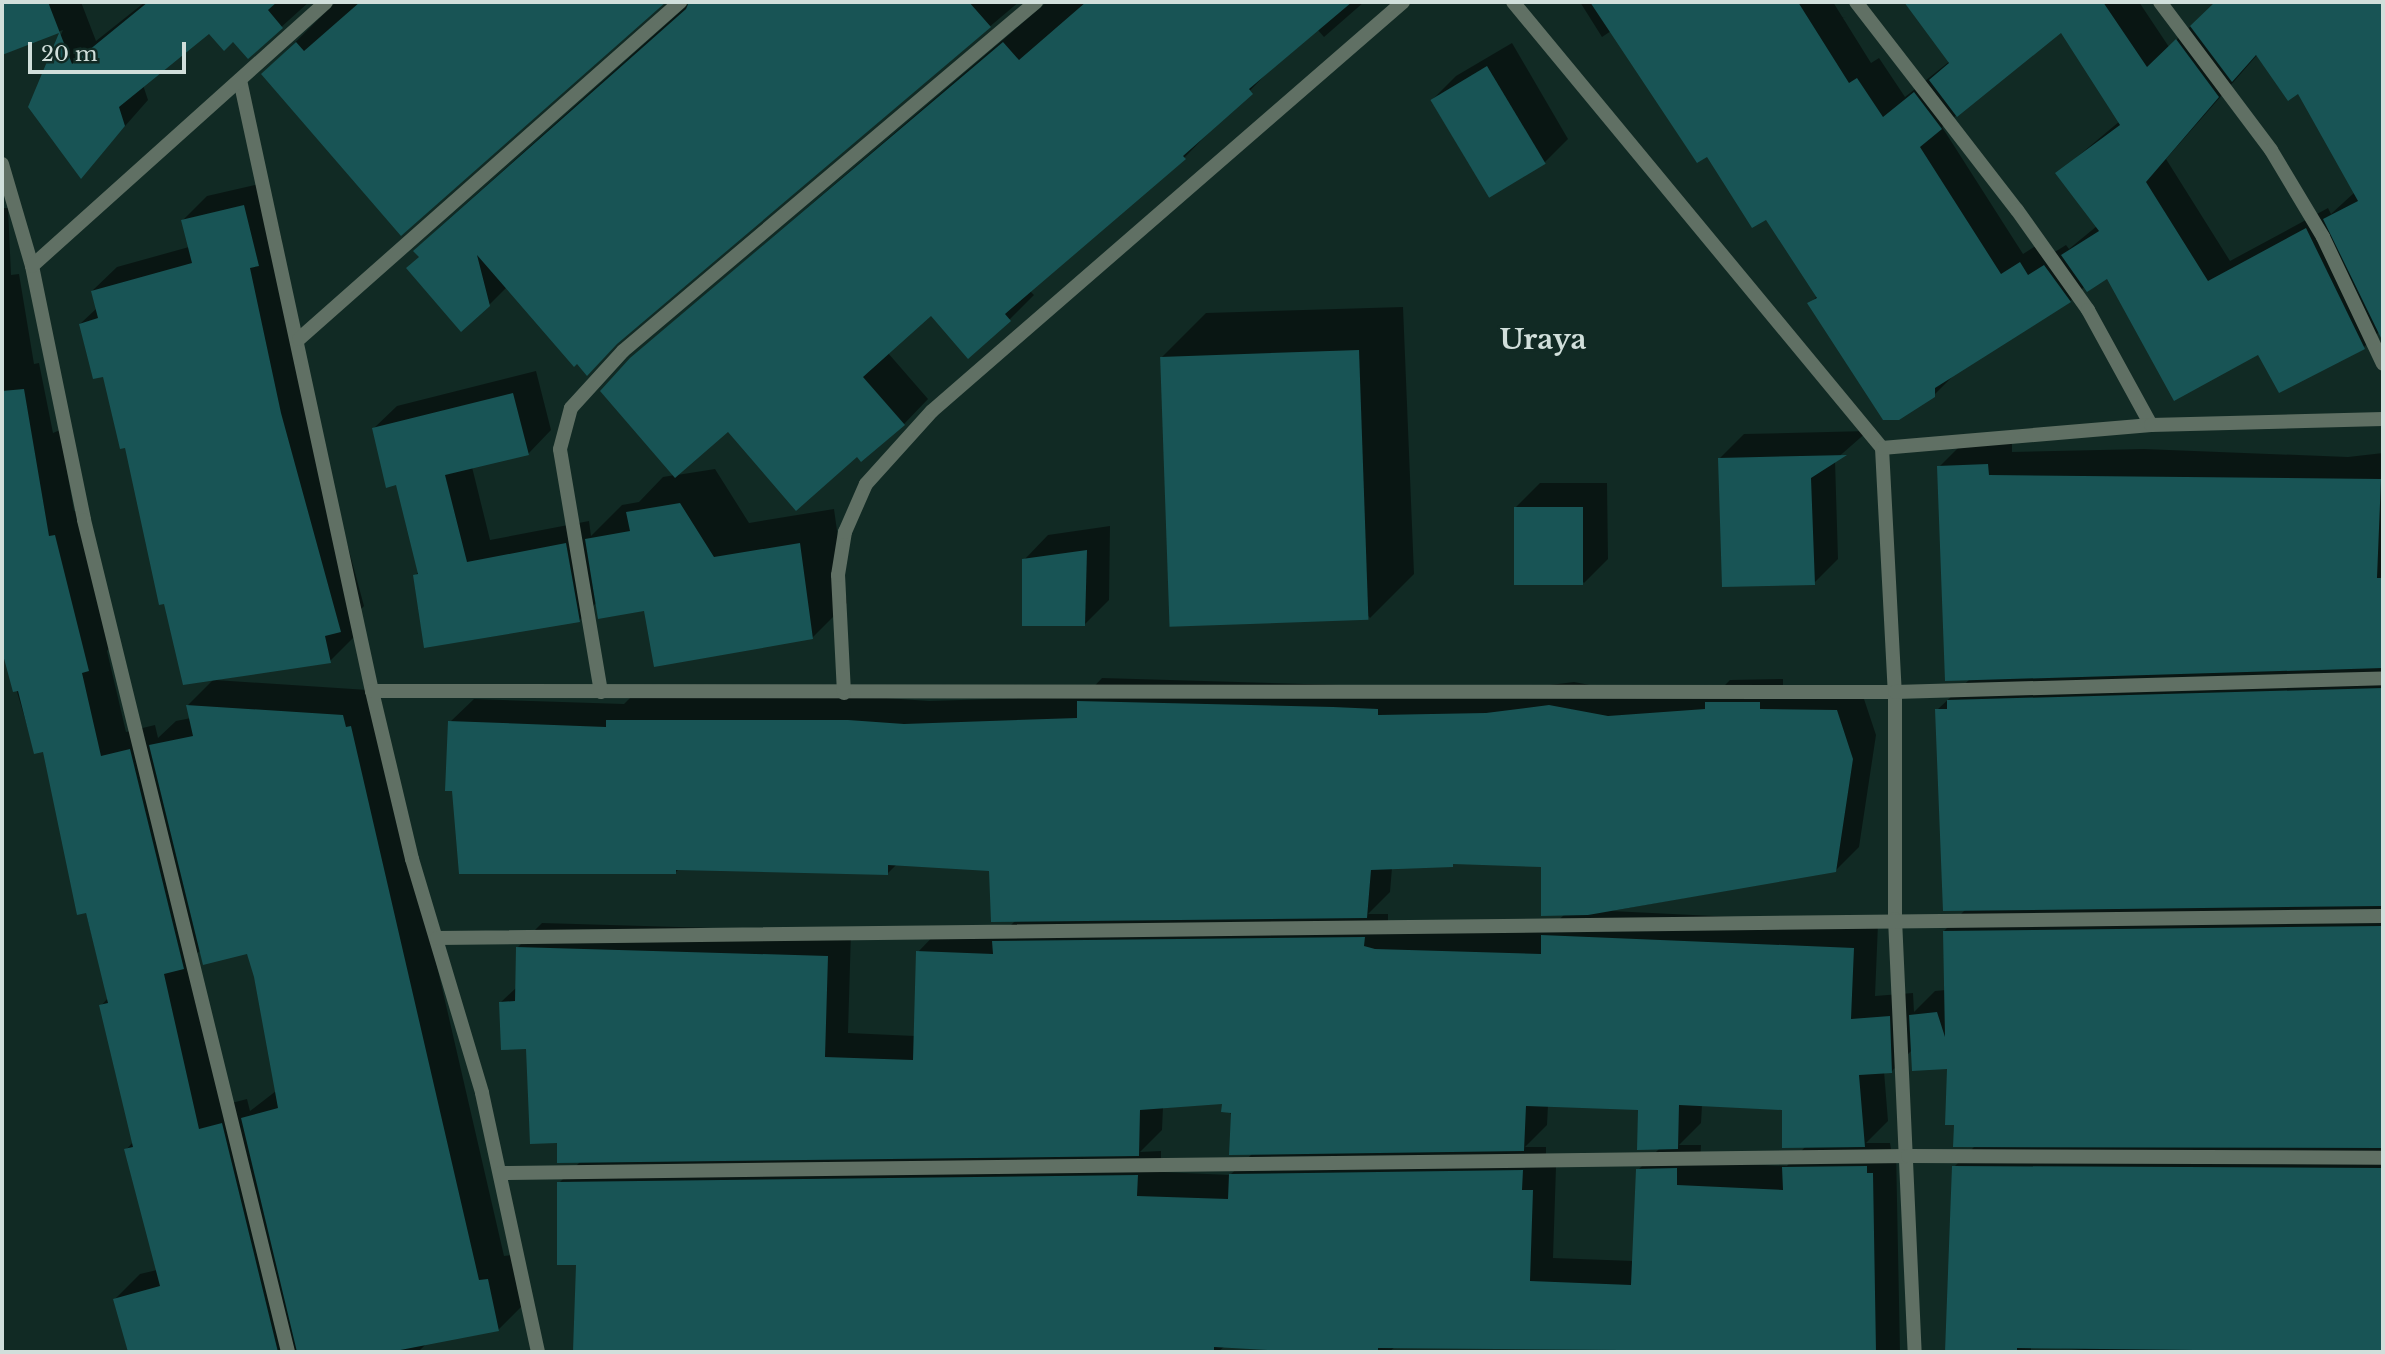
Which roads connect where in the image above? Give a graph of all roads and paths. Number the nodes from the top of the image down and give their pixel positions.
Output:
1 (326, 2) edge
2 (680, 2) edge
3 (1036, 2) edge
4 (1403, 2) edge
5 (1513, 2) edge
6 (1856, 2) edge
7 (2160, 2) edge
8 (240, 80) junction
9 (2, 164) edge
10 (32, 266) junction
11 (299, 339) junction
12 (2383, 364) edge
13 (2383, 419) edge
14 (2151, 425) junction
15 (1882, 448) junction
16 (2383, 678) edge
17 (372, 691) junction
18 (601, 692) junction
19 (1895, 692) junction
20 (844, 693) junction
21 (2383, 916) edge
22 (1895, 919) junction
23 (437, 938) junction
24 (1908, 1156) junction
25 (2383, 1158) edge
26 (501, 1173) junction
27 (288, 1352) edge
28 (538, 1352) edge
29 (1916, 1352) edge

1 - 8 street
2 - 11 street
3 - 18 street
4 - 20 street
5 - 15 street
6 - 14 street
7 - 12 street
8 - 10 street
8 - 11 street
9 - 10 street
10 - 27 street
11 - 17 street
13 - 14 street
14 - 15 street
15 - 19 street
16 - 19 street
17 - 18 street
17 - 23 street
18 - 20 street
19 - 20 street
19 - 22 street
21 - 22 street
22 - 23 street
22 - 24 street
23 - 26 street
24 - 25 street
24 - 26 street
24 - 29 street
26 - 28 street

